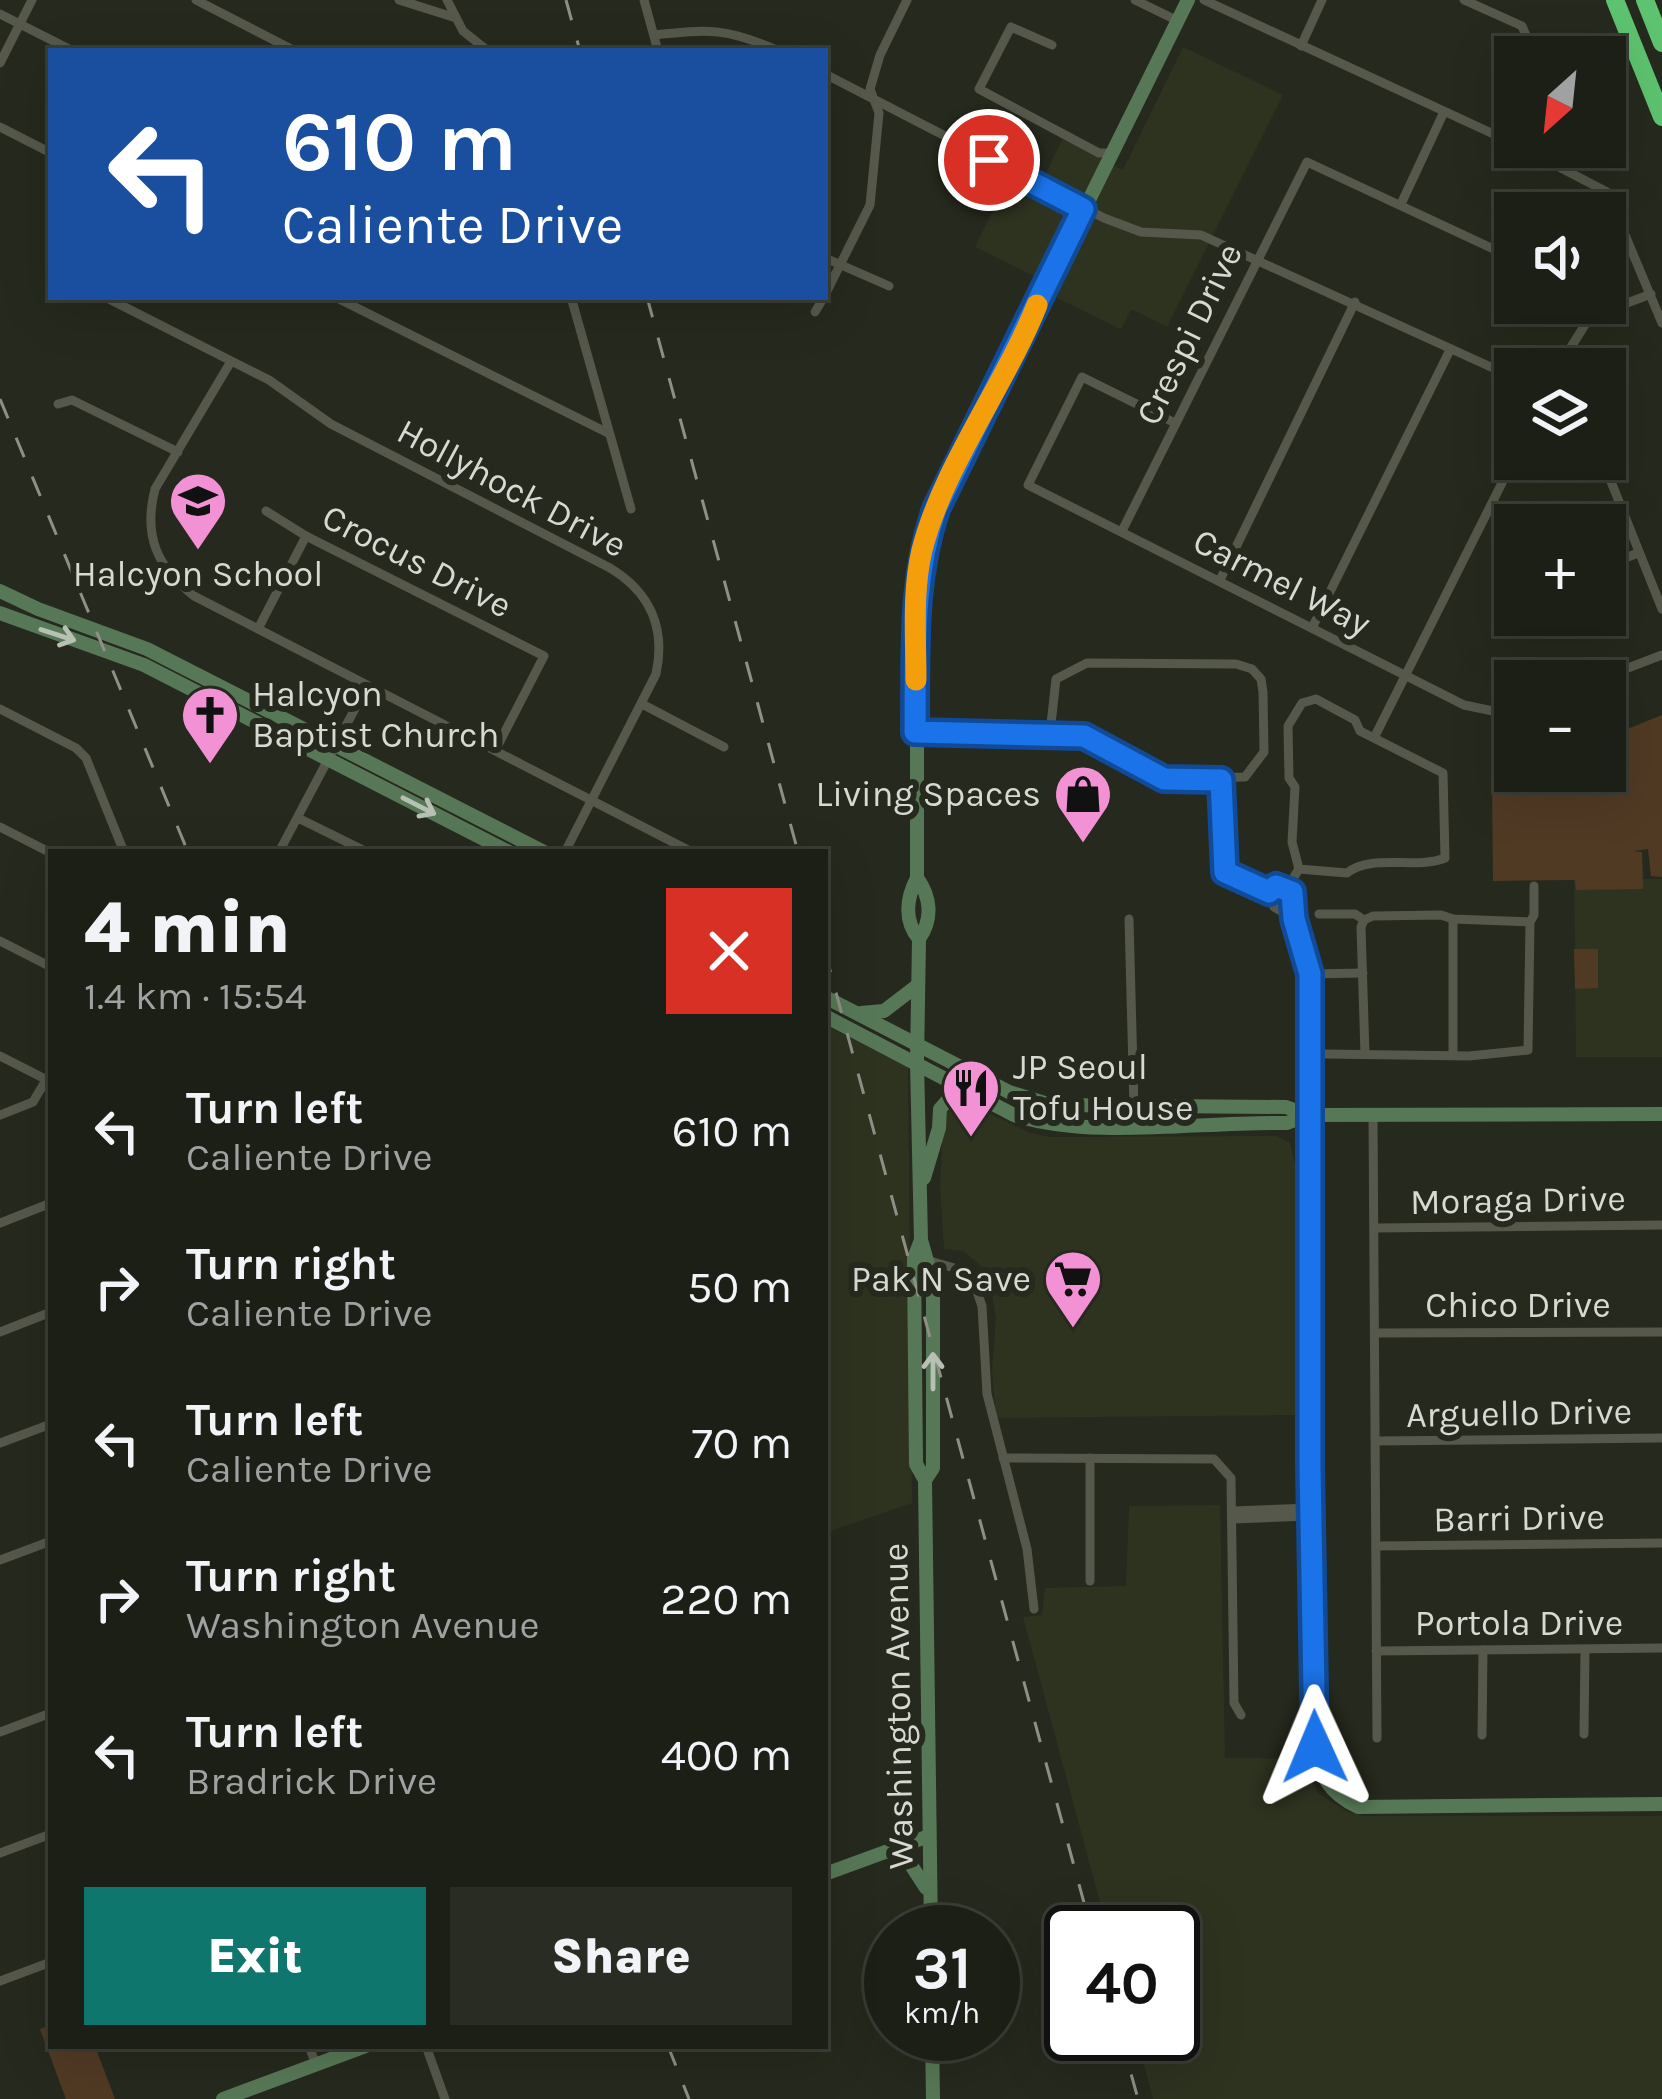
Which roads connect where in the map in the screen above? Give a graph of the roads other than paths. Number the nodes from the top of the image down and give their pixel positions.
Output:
1 (32, 0) edge
2 (196, 0) edge
3 (399, 0) edge
4 (447, 0) edge
5 (644, 0) edge
6 (907, 0) edge
7 (1135, 0) edge
8 (1188, 0) edge
9 (1204, 0) edge
10 (1322, 0) edge
11 (1465, 0) edge
12 (1615, 0) edge
13 (1646, 0) edge
14 (0, 14) edge
15 (453, 17) junction
16 (1178, 21) junction
17 (20, 24) junction
18 (654, 35) junction
19 (1526, 36) edge
20 (1662, 43) edge
21 (1052, 45) dead end
22 (1301, 46) junction
23 (68, 48) edge
24 (288, 48) edge
25 (485, 48) edge
26 (657, 48) edge
27 (772, 48) edge
28 (0, 63) edge
29 (828, 76) edge
30 (876, 101) junction
31 (1443, 113) junction
32 (1662, 117) edge
33 (0, 127) edge
34 (1494, 135) edge
35 (48, 151) edge
36 (1112, 153) junction
37 (1569, 168) edge
38 (1401, 204) junction
39 (1083, 209) junction
40 (1494, 249) edge
41 (1257, 257) junction
42 (828, 260) edge
43 (841, 266) junction
44 (889, 286) dead end
45 (828, 289) edge
46 (1651, 294) junction
47 (111, 300) edge
48 (341, 300) edge
49 (571, 300) edge
50 (822, 300) edge
51 (1355, 302) junction
52 (1626, 303) edge
53 (815, 312) dead end
54 (1662, 322) edge
55 (1450, 350) junction
56 (230, 363) junction
57 (1494, 369) edge
58 (58, 404) dead end
59 (1175, 423) junction
60 (608, 433) junction
61 (178, 452) junction
62 (1504, 480) edge
63 (1610, 480) edge
64 (631, 509) dead end
65 (266, 512) dead end
66 (1122, 531) junction
67 (306, 536) junction
68 (1638, 553) junction
69 (1626, 558) edge
70 (1220, 580) junction
71 (0, 591) edge
72 (1662, 609) edge
73 (0, 613) edge
74 (259, 627) junction
75 (1312, 628) junction
76 (1662, 655) edge
77 (1626, 669) edge
78 (1406, 677) junction
79 (221, 686) junction
80 (367, 686) junction
81 (190, 688) junction
82 (642, 704) junction
83 (0, 709) edge
84 (1494, 711) edge
85 (915, 732) junction
86 (1050, 733) junction
87 (1374, 738) junction
88 (336, 745) junction
89 (724, 747) dead end
90 (496, 749) junction
91 (328, 760) junction
92 (1221, 780) junction
93 (592, 800) junction
94 (298, 818) junction
95 (0, 827) edge
96 (123, 849) edge
97 (281, 849) edge
98 (361, 849) edge
99 (503, 849) edge
100 (538, 849) edge
101 (567, 849) edge
102 (686, 849) edge
103 (48, 851) edge
104 (1299, 868) junction
105 (1534, 886) dead end
106 (1287, 888) junction
107 (1269, 892) junction
108 (1319, 914) dead end
109 (1129, 919) dead end
110 (1294, 919) junction
111 (1453, 919) junction
112 (1364, 920) junction
113 (1529, 922) junction
114 (0, 941) edge
115 (48, 965) edge
116 (1310, 974) junction
117 (1363, 974) junction
118 (918, 985) junction
119 (828, 998) edge
120 (856, 1012) junction
121 (828, 1018) edge
122 (917, 1045) junction
123 (1326, 1054) dead end
124 (1365, 1054) junction
125 (1453, 1055) junction
126 (0, 1056) edge
127 (916, 1062) junction
128 (48, 1080) edge
129 (48, 1082) edge
130 (1134, 1108) junction
131 (1662, 1114) edge
132 (0, 1115) edge
133 (1013, 1115) junction
134 (1308, 1115) junction
135 (1373, 1115) junction
136 (920, 1192) junction
137 (48, 1204) edge
138 (0, 1223) edge
139 (1662, 1225) edge
140 (1375, 1228) junction
141 (921, 1240) junction
142 (930, 1261) junction
143 (914, 1272) junction
144 (48, 1313) edge
145 (0, 1331) edge
146 (1662, 1332) edge
147 (1375, 1334) junction
148 (48, 1425) edge
149 (1662, 1438) edge
150 (1376, 1441) junction
151 (0, 1443) edge
152 (1004, 1458) junction
153 (1090, 1458) junction
154 (925, 1480) junction
155 (1311, 1512) junction
156 (1233, 1515) junction
157 (48, 1542) edge
158 (1662, 1543) edge
159 (1376, 1546) junction
160 (0, 1560) edge
161 (1090, 1581) dead end
162 (1034, 1609) dead end
163 (1662, 1648) edge
164 (1586, 1649) junction
165 (1483, 1650) junction
166 (1376, 1651) junction
167 (48, 1714) edge
168 (1241, 1715) dead end
169 (0, 1732) edge
170 (1584, 1734) dead end
171 (1482, 1735) dead end
172 (1377, 1738) dead end
173 (1662, 1804) edge
174 (48, 1835) edge
175 (928, 1836) junction
176 (888, 1850) junction
177 (0, 1853) edge
178 (828, 1873) edge
179 (931, 1900) junction
180 (931, 1905) edge
181 (48, 1963) edge
182 (0, 1981) edge
183 (310, 2049) edge
184 (358, 2049) edge
185 (427, 2049) edge
186 (932, 2061) edge
187 (316, 2065) junction
188 (223, 2099) edge
189 (446, 2099) edge
190 (933, 2099) edge

1 - 17 street
2 - 24 street
3 - 15 street
4 - 15 street
5 - 18 street
6 - 30 street
7 - 16 street
8 - 16 main road, Washington Avenue
9 - 22 street
10 - 22 street
11 - 19 street
12 - 32 highway
13 - 20 highway
14 - 17 street
15 - 25 street
16 - 36 main road, Washington Avenue
17 - 23 street
17 - 28 street
18 - 26 street
18 - 27 street
21 - 36 street
22 - 31 street
29 - 30 street
30 - 39 street
30 - 43 street
31 - 34 street
31 - 38 street
33 - 35 street
36 - 39 main road, Washington Avenue
37 - 46 street
38 - 40 street
38 - 41 street, Crespi Drive
39 - 41 street
39 - 85 main road, Washington Avenue
41 - 51 street
41 - 59 street, Crespi Drive
42 - 43 street
43 - 44 street
43 - 45 street
46 - 52 street
46 - 54 street
47 - 56 street, Hollyhock Drive
48 - 60 street
49 - 60 street
50 - 53 street
51 - 55 street
51 - 70 street
55 - 57 street
55 - 75 street
56 - 61 street
56 - 82 street, Hollyhock Drive
58 - 61 street
59 - 66 street, Crespi Drive
59 - 66 street, Carmel Way
60 - 64 street
61 - 74 street
62 - 78 street
63 - 68 street
65 - 67 street, Crocus Drive
66 - 70 street, Carmel Way
67 - 74 street
67 - 90 street, Crocus Drive
68 - 69 street
68 - 72 street
70 - 75 street, Carmel Way
71 - 79 main road
73 -> 81 main road
74 - 80 street
75 - 78 street, Carmel Way
76 - 77 street
78 - 84 street, Carmel Way
78 - 87 street
79 - 81 main road
79 - 88 main road
80 - 88 street
80 - 90 street
81 - 91 main road
82 - 89 street
82 - 93 street, Hollyhock Drive
83 - 96 street
85 - 86 street
85 - 118 main road, Washington Avenue
86 - 92 street
86 - 92 street
87 - 104 street
87 - 104 street
88 - 91 street
88 - 100 main road
90 - 93 street
91 - 94 street
91 -> 99 main road
92 - 107 street
93 - 101 street, Hollyhock Drive
93 - 102 street
94 - 97 street
94 - 98 street
95 - 103 street
104 - 106 street
105 - 113 street
106 - 107 street
106 - 110 street
107 - 110 street
108 - 112 street
109 - 130 street
110 - 116 street
111 - 112 street
111 - 113 street
111 - 125 street
112 - 117 street
113 - 125 street
114 - 115 street
116 - 117 street
116 - 134 street
117 - 124 street
118 - 120 main road
118 - 122 main road, Washington Avenue
119 - 120 main road
120 - 122 main road
121 - 127 main road
122 - 127 main road, Washington Avenue
122 - 130 main road
123 - 124 street
124 - 125 street
126 - 128 street
127 - 133 main road
127 - 136 main road, Washington Avenue
129 - 132 street
130 - 134 main road
131 - 135 main road
133 - 134 main road
133 - 136 main road
134 - 135 main road
134 - 155 main road
135 - 140 street
136 - 141 main road, Washington Avenue
137 - 138 street
139 - 140 street, Moraga Drive
140 - 147 street
141 - 142 main road, Washington Avenue
141 - 143 main road, Washington Avenue
142 - 143 street
142 - 152 street
154 -> 142 main road, Washington Avenue
143 - 154 main road, Washington Avenue
144 - 145 street
146 - 147 street, Chico Drive
147 - 150 street
148 - 151 street
149 - 150 street, Arguello Drive
150 - 159 street
152 - 153 street
152 - 162 street
153 - 156 street
153 - 161 street
154 - 175 main road, Washington Avenue
155 - 156 street
155 - 173 main road
156 - 168 street
157 - 160 street
158 - 159 street, Barri Drive
159 - 166 street
163 - 164 street, Portola Drive
164 - 165 street, Portola Drive
164 - 170 street
165 - 166 street, Portola Drive
165 - 171 street
166 - 172 street
167 - 169 street
174 - 177 street
175 - 176 main road
175 - 179 main road, Washington Avenue
176 - 178 main road
176 - 179 main road
179 - 180 main road, Washington Avenue
181 - 182 street
183 - 187 street
184 - 187 main road
185 - 189 street
186 - 190 main road
187 - 188 main road

